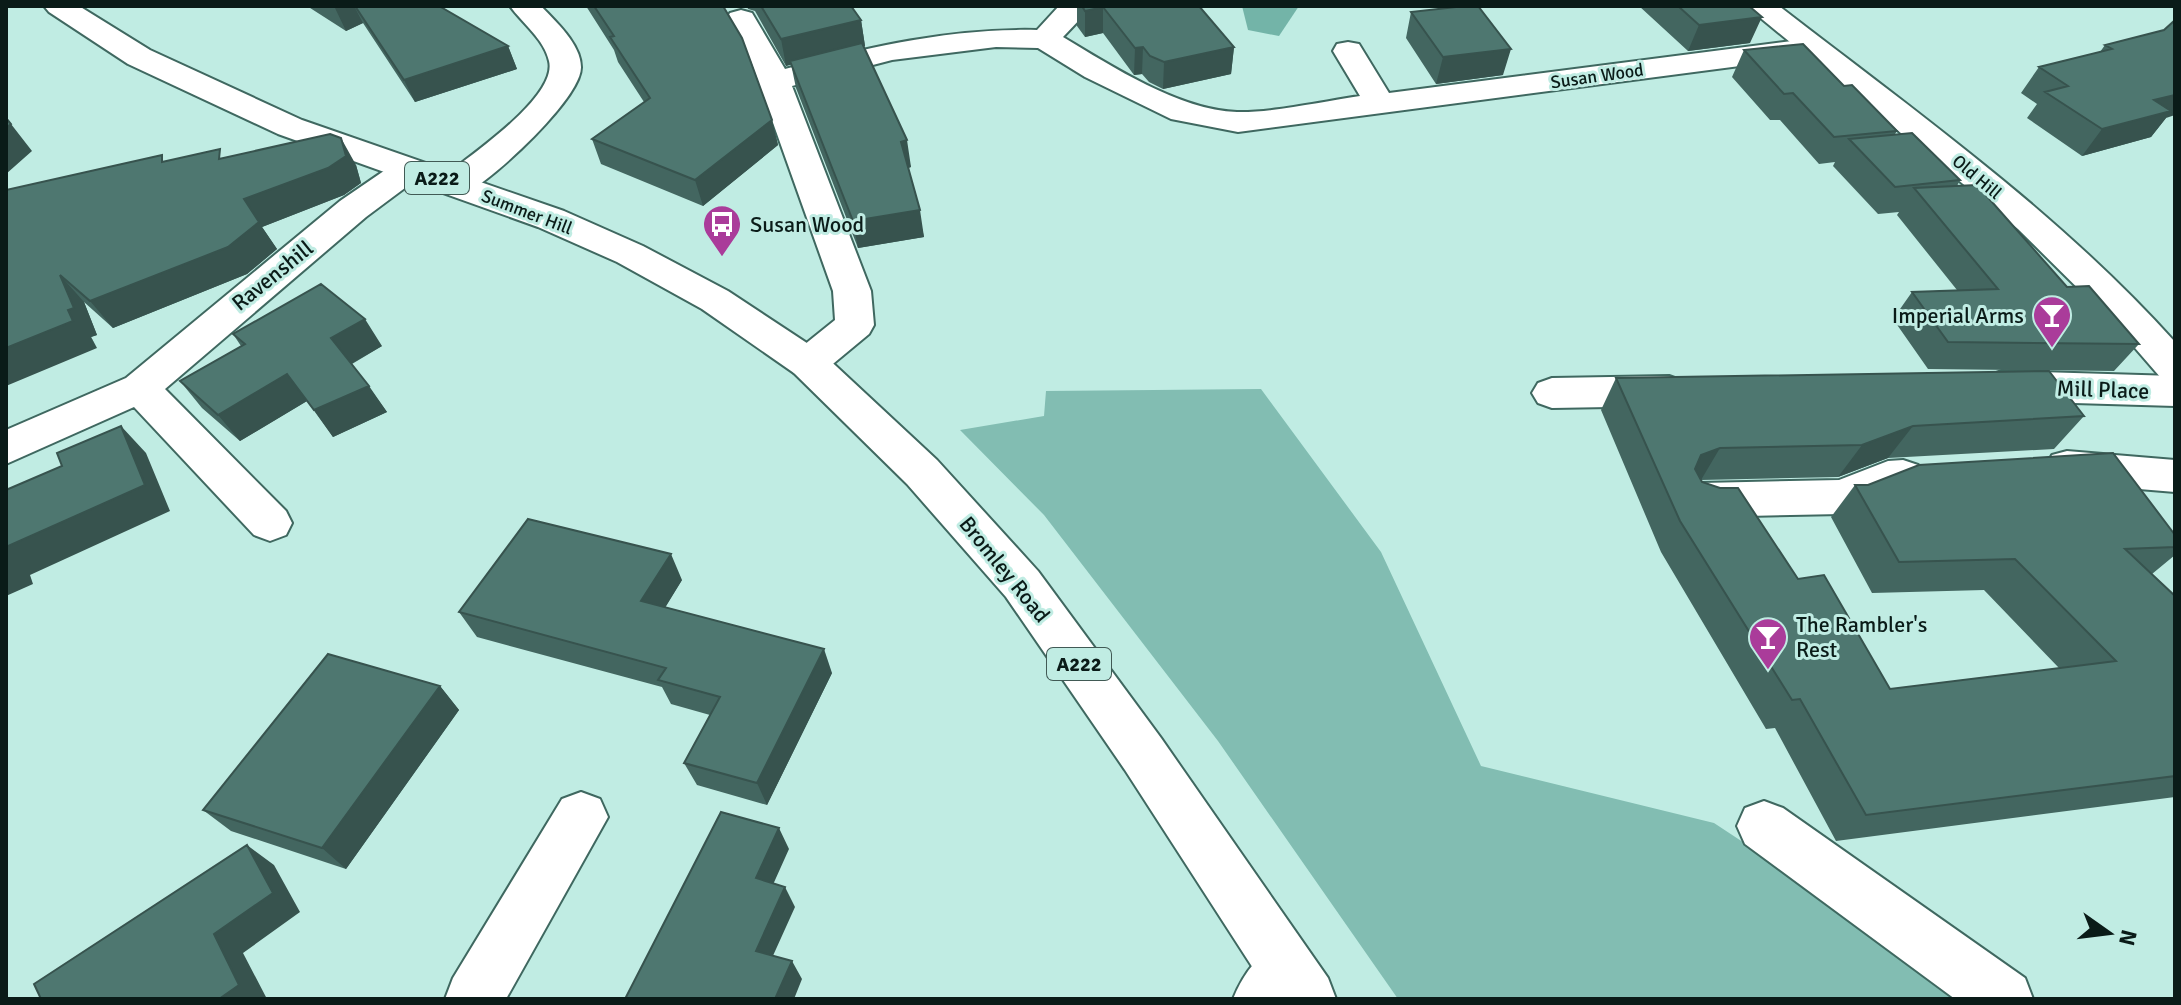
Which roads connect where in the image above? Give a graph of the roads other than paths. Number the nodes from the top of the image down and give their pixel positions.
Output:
1 (59, 6) edge
2 (525, 6) edge
3 (1093, 6) edge
4 (1761, 6) edge
5 (741, 19) dead end
6 (1045, 39) junction
7 (1812, 47) junction
8 (1348, 51) dead end
9 (775, 81) junction
10 (1381, 105) junction
11 (409, 169) junction
12 (455, 184) junction
13 (808, 363) junction
14 (2172, 365) edge
15 (1958, 387) edge
16 (140, 388) junction
17 (1701, 390) edge
18 (1552, 393) dead end
19 (6, 448) edge
20 (2022, 469) edge
21 (1948, 474) edge
22 (2175, 476) edge
23 (1701, 500) edge
24 (270, 523) dead end
25 (581, 817) dead end
26 (1764, 826) dead end
27 (1285, 989) edge
28 (474, 999) edge
29 (2004, 999) edge

1 - 11 street, Summer Hill / A222
2 - 12 street
3 - 6 street
4 - 7 street, Old Hill
5 - 9 street
6 - 9 street
6 - 10 street, Susan Wood
7 - 10 street, Susan Wood
7 - 14 street, Old Hill
8 - 10 street
9 - 13 street
11 - 12 street, Summer Hill / A222
11 - 16 street, Ravenshill
12 - 13 street, Summer Hill / A222
13 - 27 street, Bromley Road / A222
14 - 15 street, Mill Place
16 - 19 street, Ravenshill
16 - 24 street
17 - 18 street
20 - 22 street
21 - 23 street
25 - 28 street
26 - 29 street

